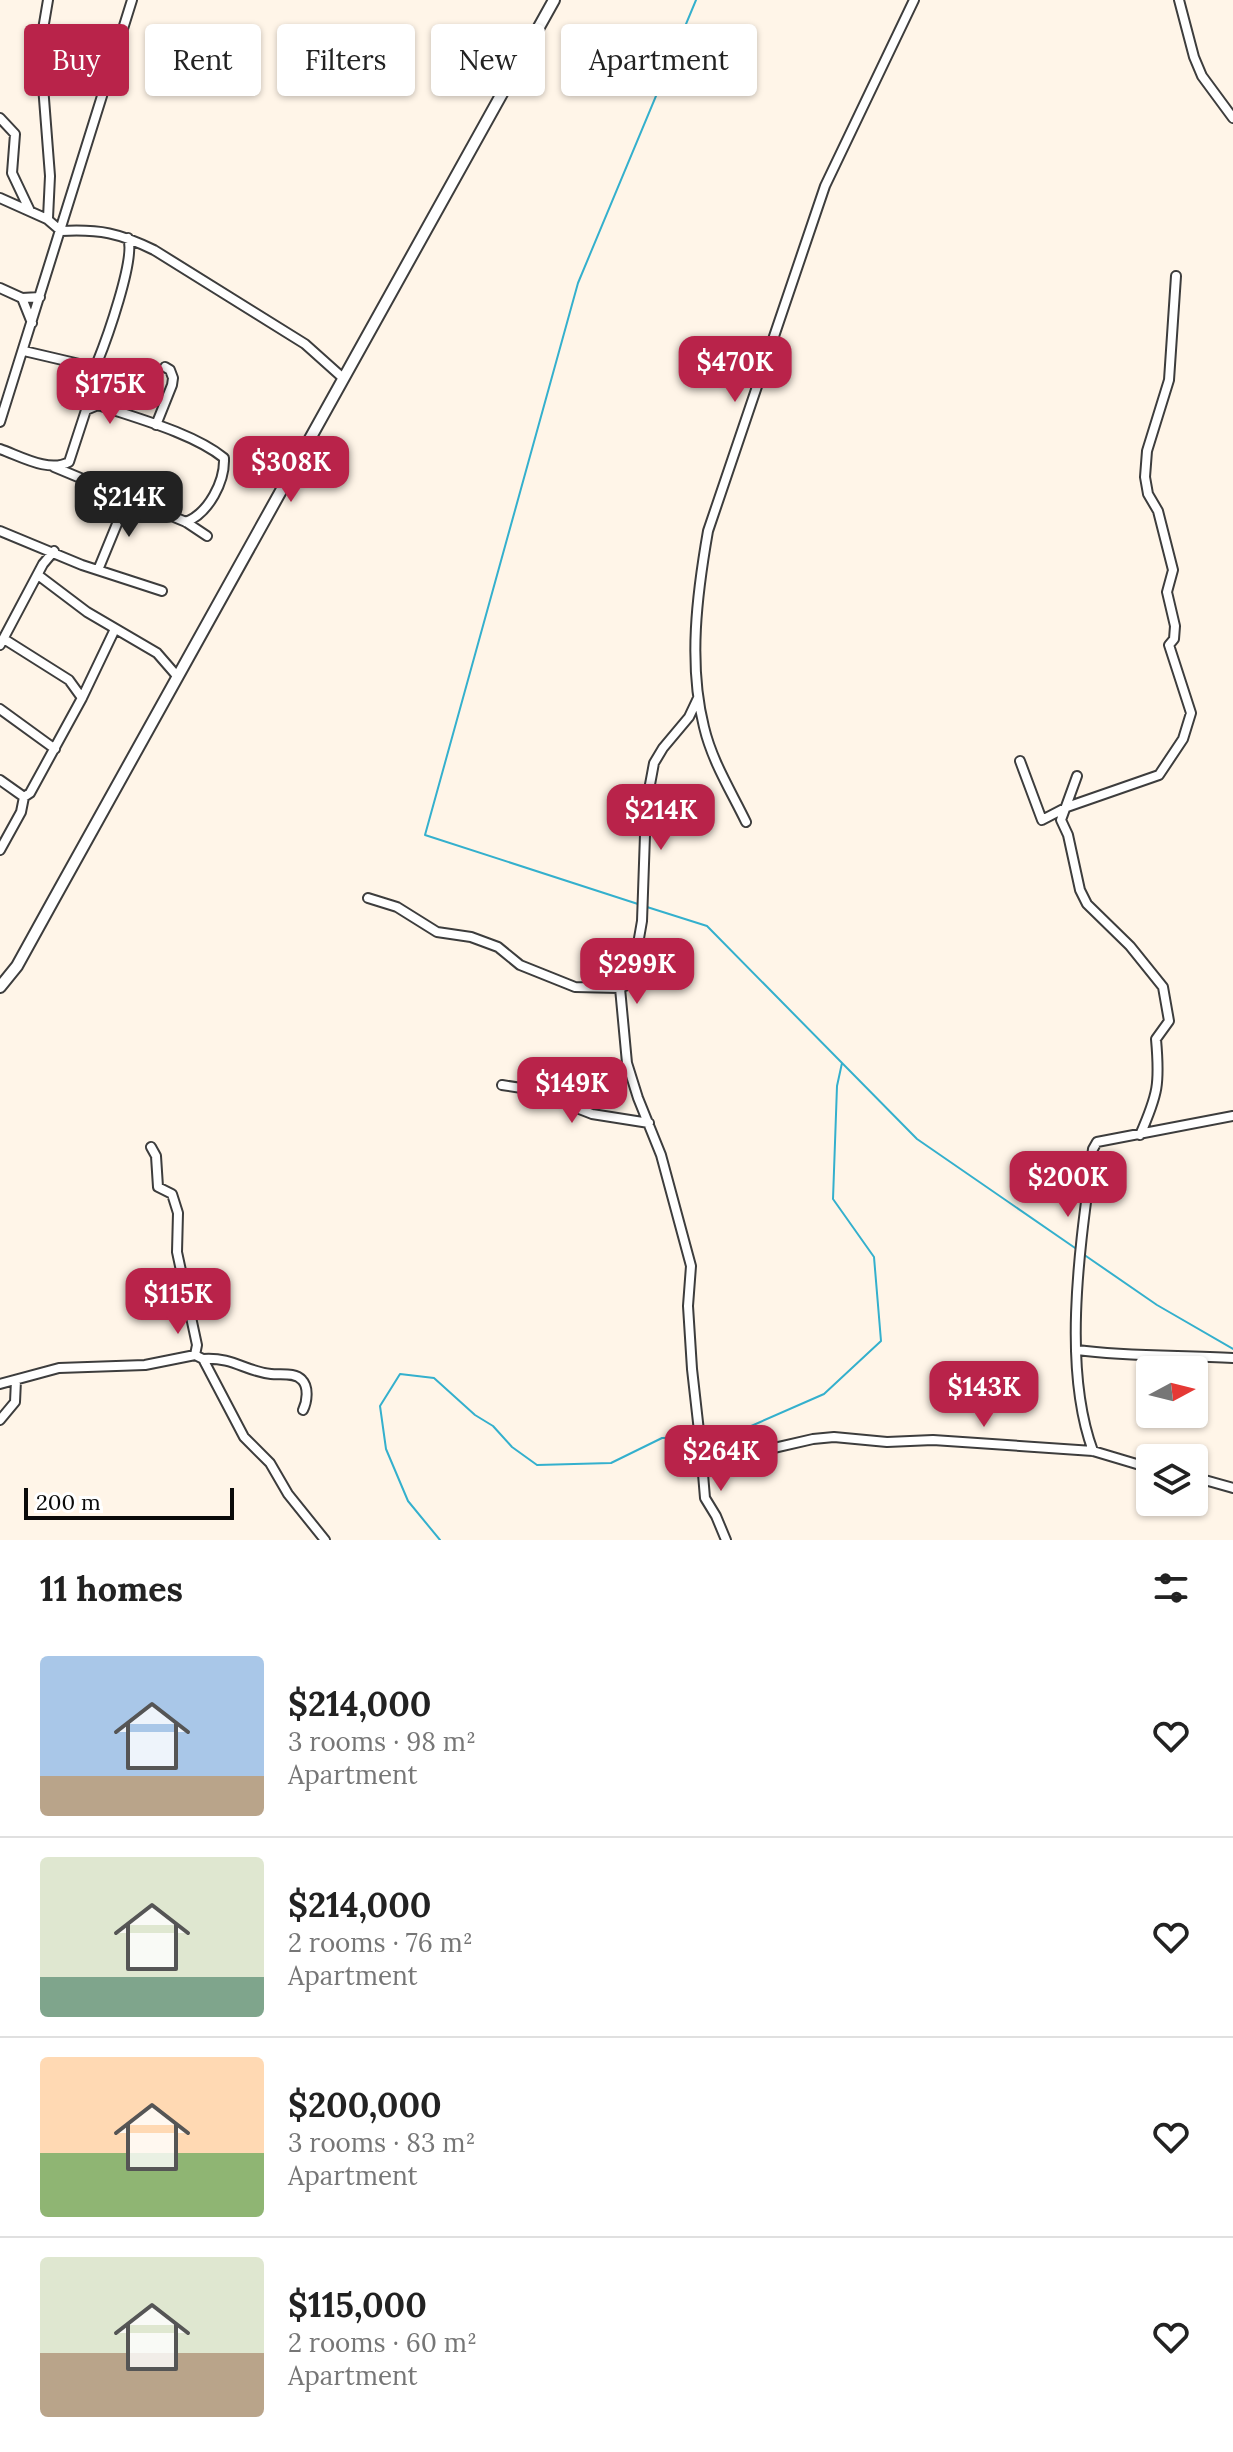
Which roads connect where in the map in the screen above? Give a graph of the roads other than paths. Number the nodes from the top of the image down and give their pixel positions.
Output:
1 (48, 0) edge
2 (132, 0) edge
3 (554, 0) edge
4 (914, 0) edge
5 (1179, 0) edge
6 (0, 118) edge
7 (1233, 118) edge
8 (0, 198) edge
9 (30, 211) junction
10 (67, 214) junction
11 (47, 219) junction
12 (61, 231) junction
13 (128, 238) junction
14 (1176, 276) dead end
15 (0, 288) edge
16 (40, 297) junction
17 (22, 298) junction
18 (32, 324) junction
19 (24, 351) junction
20 (92, 364) junction
21 (165, 367) dead end
22 (343, 378) junction
23 (93, 388) junction
24 (98, 405) junction
25 (86, 410) junction
26 (0, 422) edge
27 (156, 425) junction
28 (0, 449) edge
29 (53, 467) junction
30 (128, 497) junction
31 (186, 522) junction
32 (0, 531) edge
33 (207, 536) dead end
34 (36, 545) junction
35 (54, 551) junction
36 (43, 564) junction
37 (98, 570) junction
38 (38, 575) junction
39 (162, 591) dead end
40 (115, 629) junction
41 (2, 642) edge
42 (177, 676) junction
43 (699, 696) junction
44 (82, 698) junction
45 (0, 709) edge
46 (55, 749) junction
47 (1020, 761) dead end
48 (1077, 776) dead end
49 (0, 780) edge
50 (24, 797) junction
51 (1067, 807) junction
52 (746, 822) dead end
53 (0, 850) edge
54 (368, 898) dead end
55 (0, 987) edge
56 (620, 988) junction
57 (502, 1085) dead end
58 (1233, 1116) edge
59 (649, 1123) junction
60 (1140, 1135) junction
61 (151, 1147) dead end
62 (1077, 1350) junction
63 (199, 1357) junction
64 (1233, 1358) edge
65 (16, 1380) junction
66 (0, 1384) edge
67 (303, 1410) dead end
68 (0, 1420) edge
69 (701, 1449) junction
70 (1093, 1451) junction
71 (1136, 1464) edge
72 (1208, 1481) edge
73 (1233, 1488) edge
74 (325, 1540) edge
75 (726, 1540) edge

1 - 11 street
2 - 10 street
3 - 22 street
4 - 43 street
5 - 7 street
6 - 9 street
8 - 9 street
9 - 11 street
10 - 11 street
10 - 12 street
11 - 12 street
12 - 13 street
12 - 16 street
13 - 20 street
13 - 22 street
14 - 51 street
15 - 17 street
16 - 17 street
16 - 18 street
17 - 18 street
18 - 19 street
19 - 20 street
19 - 26 street
20 - 23 street
21 - 27 street
22 - 42 street
23 - 24 street
23 - 25 street
24 - 25 street
24 - 27 street
25 - 29 street
27 - 31 street
28 - 29 street
29 - 30 street
30 - 31 street
30 - 37 street
31 - 33 street
32 - 34 street
34 - 35 street
34 - 36 street
35 - 36 street
35 - 37 street
36 - 38 street
37 - 39 street
38 - 40 street
38 - 41 street
40 - 42 street
40 - 44 street
41 - 44 street
42 - 55 street
43 - 52 street
43 - 56 street
44 - 46 street
45 - 46 street
46 - 50 street
47 - 51 street
48 - 51 street
49 - 50 street
50 - 53 street
51 - 60 street
54 - 56 street
56 - 59 street
57 - 59 street
58 - 60 street
59 - 69 street
60 - 62 street
61 - 63 street
62 - 64 street
62 - 70 street
63 - 65 street
63 - 67 street
63 - 74 street
65 - 66 street
65 - 68 street
69 - 70 street
69 - 75 street
70 - 71 street
72 - 73 street

